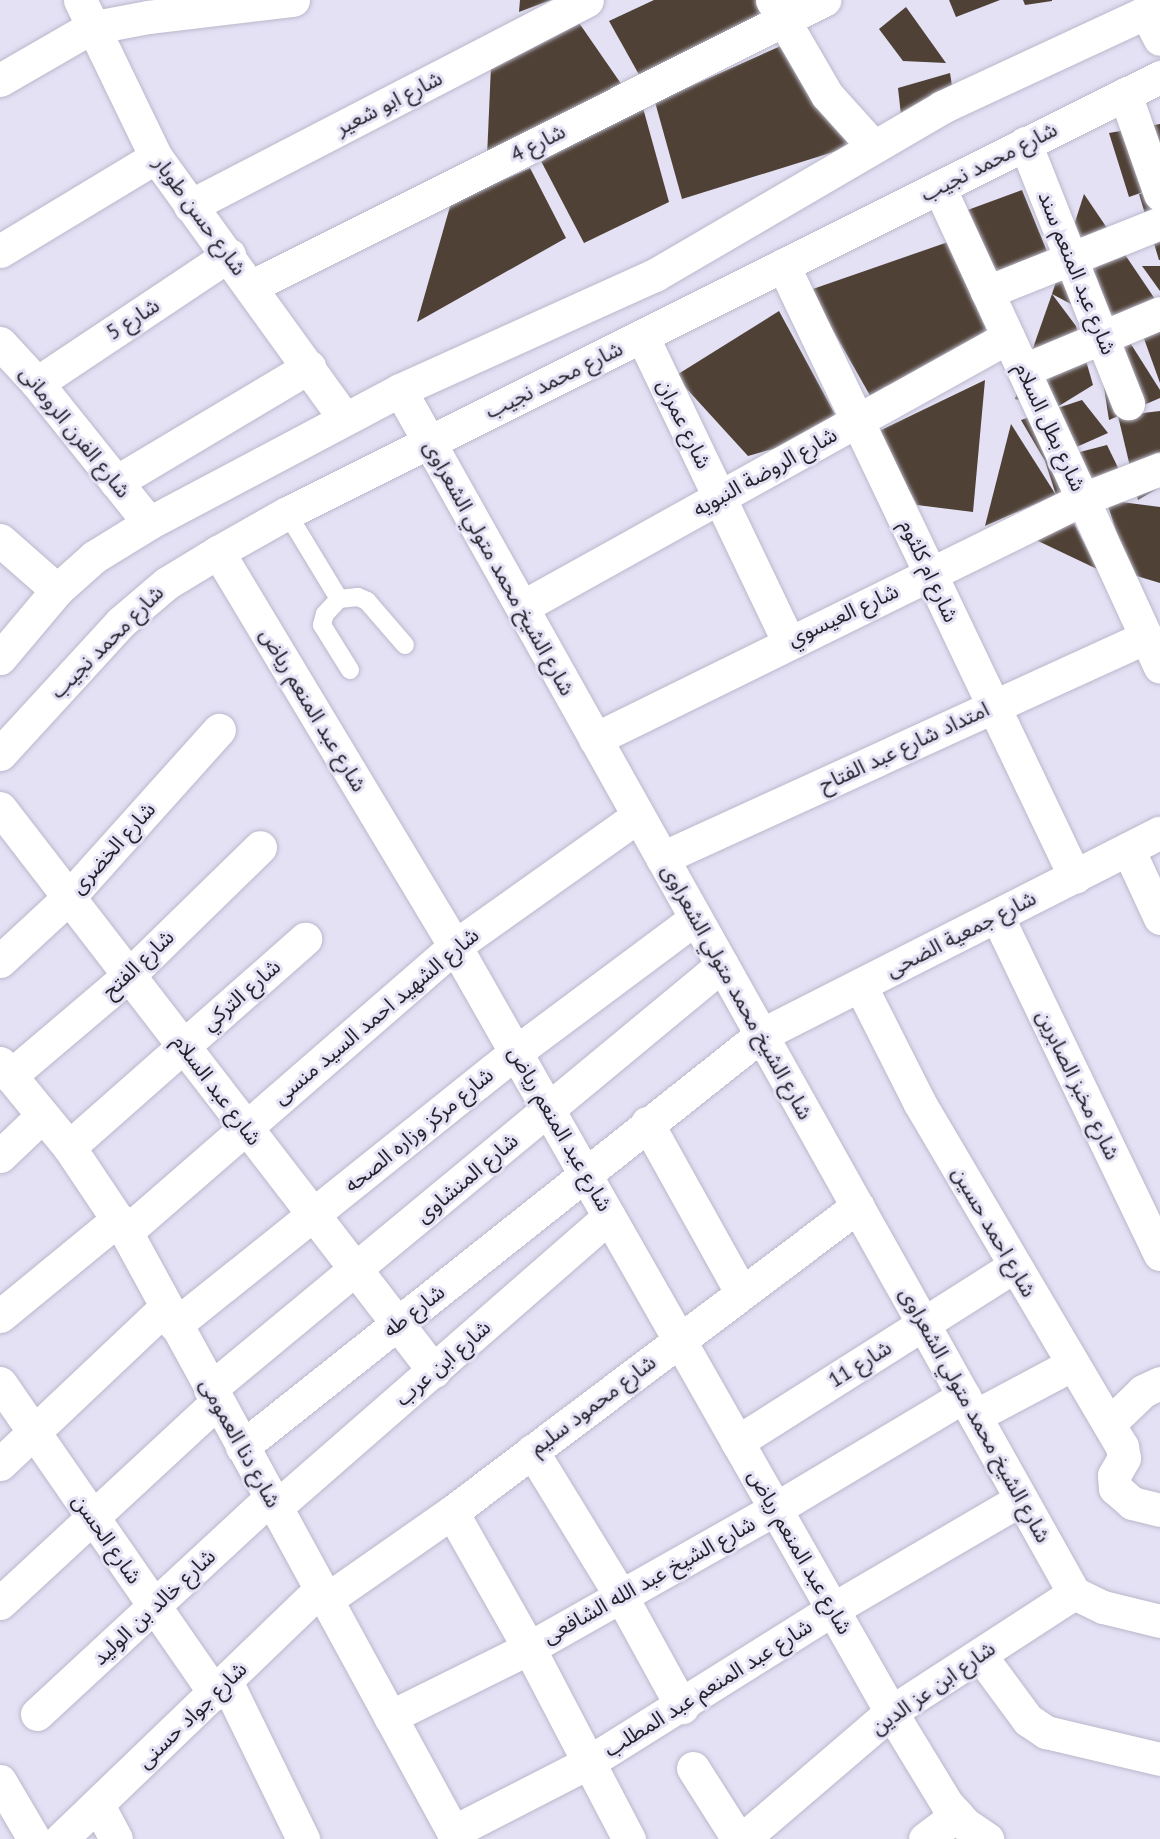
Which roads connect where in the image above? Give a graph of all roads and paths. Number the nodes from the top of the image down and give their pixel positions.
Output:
1 (293, 0) edge
2 (587, 0) edge
3 (824, 0) edge
4 (778, 10) edge
5 (85, 14) edge
6 (1155, 19) edge
7 (1160, 77) edge
8 (0, 80) edge
9 (1125, 94) junction
10 (1026, 143) junction
11 (873, 146) junction
12 (156, 157) junction
13 (939, 187) junction
14 (1160, 194) edge
15 (190, 206) junction
16 (1160, 223) edge
17 (0, 251) edge
18 (230, 255) junction
19 (1071, 259) junction
20 (783, 265) junction
21 (252, 286) junction
22 (987, 292) junction
23 (1160, 313) edge
24 (642, 336) junction
25 (1102, 337) junction
26 (1008, 338) junction
27 (0, 343) edge
28 (309, 367) junction
29 (1024, 370) junction
30 (37, 383) junction
31 (400, 390) junction
32 (1128, 403) dead end
33 (344, 418) junction
34 (857, 421) junction
35 (429, 442) junction
36 (1160, 469) edge
37 (116, 482) junction
38 (720, 498) junction
39 (1083, 499) junction
40 (287, 513) junction
41 (149, 523) junction
42 (0, 540) edge
43 (218, 552) junction
44 (930, 574) junction
45 (57, 591) junction
46 (339, 599) junction
47 (522, 607) junction
48 (1147, 618) edge
49 (788, 641) junction
50 (405, 645) dead end
51 (0, 658) edge
52 (1160, 667) edge
53 (350, 670) dead end
54 (993, 706) junction
55 (219, 730) dead end
56 (595, 739) junction
57 (0, 754) edge
58 (0, 808) edge
59 (638, 816) junction
60 (1160, 833) edge
61 (261, 847) dead end
62 (1128, 849) junction
63 (662, 858) junction
64 (1075, 877) junction
65 (69, 898) junction
66 (997, 916) junction
67 (696, 918) junction
68 (1160, 918) edge
69 (305, 939) dead end
70 (455, 946) junction
71 (0, 961) edge
72 (722, 965) junction
73 (129, 975) junction
74 (860, 985) junction
75 (761, 1035) junction
76 (183, 1045) junction
77 (516, 1052) junction
78 (5, 1069) edge
79 (549, 1110) junction
80 (43, 1115) junction
81 (647, 1122) junction
82 (245, 1126) junction
83 (69, 1147) junction
84 (0, 1156) edge
85 (586, 1175) junction
86 (858, 1206) junction
87 (313, 1214) junction
88 (609, 1217) junction
89 (122, 1225) junction
90 (1160, 1254) edge
91 (1014, 1266) junction
92 (356, 1271) junction
93 (741, 1292) junction
94 (0, 1316) edge
95 (170, 1317) junction
96 (398, 1324) junction
97 (923, 1324) junction
98 (680, 1340) junction
99 (1073, 1364) junction
100 (434, 1371) junction
101 (0, 1383) edge
102 (1160, 1383) edge
103 (214, 1396) junction
104 (969, 1406) junction
105 (1109, 1424) junction
106 (34, 1432) junction
107 (737, 1442) junction
108 (242, 1448) junction
109 (532, 1450) junction
110 (0, 1464) edge
111 (1021, 1498) junction
112 (272, 1503) junction
113 (775, 1509) junction
114 (1160, 1509) edge
115 (452, 1512) junction
116 (94, 1519) junction
117 (1074, 1593) junction
118 (324, 1595) junction
119 (621, 1596) junction
120 (0, 1603) edge
121 (155, 1608) junction
122 (833, 1609) junction
123 (1160, 1621) edge
124 (529, 1648) junction
125 (980, 1655) junction
126 (221, 1689) junction
127 (682, 1707) junction
128 (891, 1712) junction
129 (37, 1714) dead end
130 (390, 1717) junction
131 (1160, 1759) edge
132 (589, 1762) junction
133 (693, 1768) dead end
134 (0, 1781) edge
135 (98, 1805) junction
136 (957, 1815) junction
137 (455, 1836) edge
138 (34, 1839) edge
139 (62, 1839) edge
140 (116, 1839) edge
141 (303, 1839) edge
142 (629, 1839) edge
143 (738, 1839) edge
144 (743, 1839) edge
145 (926, 1839) edge
146 (987, 1839) edge

1 - 5 street
2 - 15 street, شارع ابو شعير
3 - 4 street, شارع 4
4 - 11 street
4 - 21 street, شارع 4
5 - 8 street
5 - 12 street, شارع حسن طوبار
6 - 11 street
7 - 9 street, شارع محمد نجيب
9 - 10 street, شارع محمد نجيب
9 - 14 street
10 - 13 street, شارع محمد نجيب
10 - 19 street, شارع عبد المنعم سند
11 - 31 street
12 - 15 street, شارع حسن طوبار
12 - 17 street
13 - 20 street, شارع محمد نجيب
13 - 22 street, شارع بطل السلام
15 - 18 street, شارع حسن طوبار
16 - 19 street
18 - 21 street, شارع حسن طوبار
18 - 30 street, شارع 5
19 - 22 street
19 - 25 street, شارع عبد المنعم سند
20 - 24 street, شارع محمد نجيب
20 - 34 street, شارع ام كلثوم
21 - 28 street, شارع حسن طوبار
22 - 26 street, شارع بطل السلام
23 - 25 street
24 - 35 street, شارع محمد نجيب
24 - 38 street, شارع عمران
25 - 29 street
25 - 32 street, شارع عبد المنعم سند
26 - 29 street, شارع بطل السلام
26 - 34 street, شارع الروضة النبويه
27 - 30 street, شارع الفرن الرومانى
28 - 33 street, شارع حسن طوبار
28 - 37 street
29 - 39 street, شارع بطل السلام
30 - 37 street, شارع الفرن الرومانى
31 - 33 street
31 - 35 street, شارع الشيخ محمد متولي الشعراوى
33 - 41 street
34 - 38 street, شارع الروضة النبويه
34 - 44 street, شارع ام كلثوم
35 - 40 street, شارع محمد نجيب
35 - 47 street, شارع الشيخ محمد متولي الشعراوى
36 - 39 street, شارع العيسوي
37 - 41 street, شارع الفرن الرومانى
38 - 47 street, شارع الروضة النبويه
38 - 49 street, شارع عمران
39 - 44 street, شارع العيسوي
39 - 48 street, شارع بطل السلام
40 - 43 street, شارع محمد نجيب
40 - 46 lane
41 - 45 street
42 - 45 street
43 - 57 street, شارع محمد نجيب
43 - 70 street, شارع عبد المنعم رياض
44 - 49 street, شارع العيسوي
44 - 54 street, شارع ام كلثوم
45 - 51 street
46 - 50 lane
46 - 53 lane
47 - 56 street, شارع الشيخ محمد متولي الشعراوى
48 - 52 street, شارع بطل السلام
48 - 54 street, امتداد شارع عبد الفتاح
49 - 56 street, شارع العيسوي
54 - 63 street, امتداد شارع عبد الفتاح
54 - 64 street, شارع ام كلثوم
55 - 65 street, شارع الخضرى
56 - 59 street, شارع الشيخ محمد متولي الشعراوى
58 - 65 street, شارع عبد السلام
59 - 63 street, شارع الشيخ محمد متولي الشعراوى
59 - 70 street, شارع الشهيد احمد السيد منسى
60 - 62 street, شارع جمعية الضحى
61 - 73 street, شارع الفتح
62 - 64 street, شارع جمعية الضحى
62 - 68 street
63 - 67 street, شارع الشيخ محمد متولي الشعراوى
64 - 66 street, شارع جمعية الضحى
65 - 71 street, شارع الخضرى
65 - 73 street, شارع عبد السلام
66 - 74 street, شارع جمعية الضحى
66 - 90 street, شارع مخبز الصابرين
67 - 72 street, شارع الشيخ محمد متولي الشعراوى
67 - 77 street, شارع مركز وزاره الصحه
69 - 76 street, شارع التركي
70 - 77 street, شارع عبد المنعم رياض
70 - 82 street, شارع الشهيد احمد السيد منسى
72 - 75 street, شارع الشيخ محمد متولي الشعراوى
72 - 79 street, شارع المنشاوى
73 - 76 street, شارع عبد السلام
73 - 78 street, شارع الفتح
74 - 75 street, شارع جمعية الضحى
74 - 91 street, شارع احمد حسين
75 - 81 street, شارع جمعية الضحى
75 - 86 street, شارع الشيخ محمد متولي الشعراوى
76 - 82 street, شارع عبد السلام
76 - 83 street, شارع التركي
77 - 79 street, شارع عبد المنعم رياض
77 - 87 street, شارع مركز وزاره الصحه
78 - 80 street, شارع دنا العمومى
79 - 85 street, شارع عبد المنعم رياض
79 - 92 street, شارع المنشاوى
80 - 83 street, شارع دنا العمومى
80 - 84 street
81 - 85 street, شارع طه
81 - 93 street
82 - 87 street, شارع عبد السلام
82 - 89 street, شارع الشهيد احمد السيد منسى
83 - 89 street, شارع دنا العمومى
85 - 88 street, شارع عبد المنعم رياض
85 - 96 street, شارع طه
86 - 93 street, شارع محمود سليم
86 - 97 street, شارع الشيخ محمد متولي الشعراوى
87 - 92 street, شارع عبد السلام
87 - 95 street, شارع مركز وزاره الصحه
88 - 98 street, شارع عبد المنعم رياض
88 - 100 street, شارع ابن عرب
89 - 94 street, شارع الشهيد احمد السيد منسى
89 - 95 street, شارع دنا العمومى
91 - 97 street, شارع 11
91 - 99 street, شارع احمد حسين
92 - 96 street, شارع عبد السلام
92 - 103 street, شارع المنشاوى
93 - 98 street, شارع محمود سليم
95 - 103 street, شارع دنا العمومى
95 - 106 street, شارع مركز وزاره الصحه
96 - 100 street, شارع عبد السلام
96 - 108 street, شارع طه
97 - 104 street, شارع الشيخ محمد متولي الشعراوى
97 - 107 street, شارع 11
98 - 107 street, شارع عبد المنعم رياض
98 - 109 street, شارع محمود سليم
99 - 104 street, شارع الشيخ عبد الله الشافعى
99 - 105 street, شارع احمد حسين
100 - 112 street, شارع ابن عرب
101 - 106 street, شارع الحسن
102 - 105 street
103 - 108 street, شارع دنا العمومى
103 - 116 street, شارع المنشاوى
104 - 111 street, شارع الشيخ محمد متولي الشعراوى
104 - 113 street, شارع الشيخ عبد الله الشافعى
105 - 114 street, شارع احمد حسين
106 - 110 street, شارع مركز وزاره الصحه
106 - 116 street, شارع الحسن
107 - 113 street, شارع عبد المنعم رياض
108 - 112 street, شارع دنا العمومى
109 - 115 street, شارع محمود سليم
109 - 119 street
111 - 117 street, شارع الشيخ محمد متولي الشعراوى
111 - 122 street, شارع عبد المنعم عبد المطلب
112 - 118 street, شارع دنا العمومى
112 - 121 street, شارع خالد بن الوليد
113 - 119 street, شارع الشيخ عبد الله الشافعى
113 - 122 street, شارع عبد المنعم رياض
115 - 118 street, شارع محمود سليم
115 - 124 street
116 - 120 street, شارع المنشاوى
116 - 121 street, شارع الحسن
117 - 123 street
117 - 125 street, شارع ابن عز الدين
118 - 126 street, شارع جواد حسنى
118 - 130 street, شارع دنا العمومى
119 - 124 street, شارع الشيخ عبد الله الشافعى
119 - 127 street
121 - 126 street, شارع الحسن
121 - 129 street, شارع خالد بن الوليد
122 - 127 street, شارع عبد المنعم عبد المطلب
122 - 128 street, شارع عبد المنعم رياض
124 - 130 street, شارع الشيخ عبد الله الشافعى
124 - 132 street
125 - 128 street, شارع ابن عز الدين
125 - 131 street
126 - 135 street, شارع جواد حسنى
126 - 141 street, شارع الحسن
127 - 132 street, شارع عبد المنعم عبد المطلب
128 - 136 street, شارع عبد المنعم رياض
128 - 144 street, شارع ابن عز الدين
130 - 137 street, شارع دنا العمومى
132 - 137 street, شارع عبد المنعم عبد المطلب
132 - 142 street
133 - 143 street
134 - 138 street
135 - 139 street, شارع جواد حسنى
135 - 140 street
136 - 145 street
136 - 146 street, شارع عبد المنعم رياض

